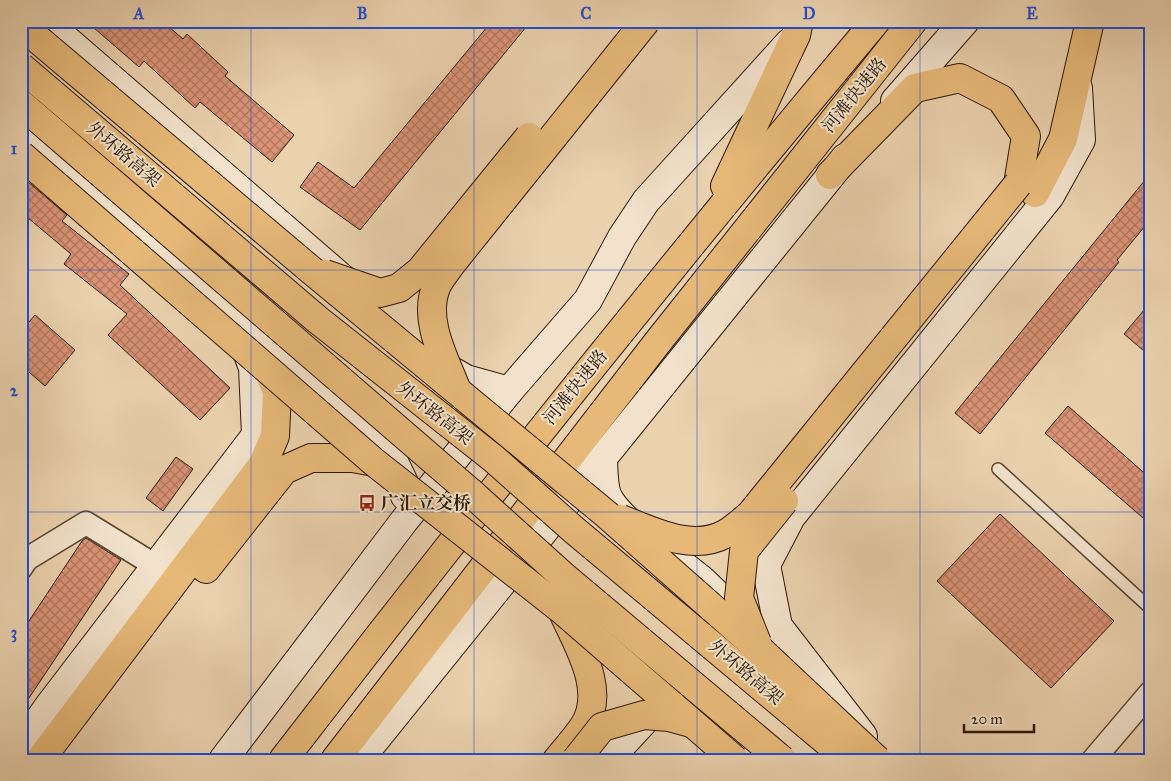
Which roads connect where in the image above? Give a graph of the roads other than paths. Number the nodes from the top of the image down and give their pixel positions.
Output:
1 (46, 21) edge
2 (623, 21) edge
3 (646, 21) edge
4 (876, 21) edge
5 (913, 21) edge
6 (965, 21) edge
7 (1090, 21) edge
8 (21, 25) edge
9 (801, 26) edge
10 (21, 67) edge
11 (1077, 78) junction
12 (21, 104) edge
13 (21, 128) edge
14 (21, 155) edge
15 (830, 174) junction
16 (1027, 188) junction
17 (710, 219) junction
18 (311, 270) junction
19 (225, 298) junction
20 (268, 369) junction
21 (456, 390) junction
22 (509, 391) junction
23 (603, 456) junction
24 (374, 462) junction
25 (998, 469) dead end
26 (606, 514) junction
27 (404, 521) junction
28 (156, 566) junction
29 (21, 568) edge
30 (510, 573) junction
31 (1150, 608) edge
32 (562, 610) junction
33 (759, 649) junction
34 (671, 692) junction
35 (1150, 693) edge
36 (694, 724) junction
37 (863, 736) junction
38 (21, 746) edge
39 (40, 760) edge
40 (63, 760) edge
41 (223, 760) edge
42 (283, 760) edge
43 (335, 760) edge
44 (359, 760) edge
45 (557, 760) edge
46 (576, 760) edge
47 (608, 760) edge
48 (735, 760) edge
49 (749, 760) edge
50 (782, 760) edge
51 (849, 760) edge
52 (877, 760) edge
53 (888, 760) edge
54 (1093, 760) edge

1 - 22 street
2 - 18 highway, bridge
3 - 21 highway, bridge
4 - 17 highway, 河滩快速路
5 - 43 highway, 河滩快速路
6 - 15 street
7 - 11 highway
8 - 18 highway, bridge
9 - 17 highway
9 - 22 street
10 - 51 highway, 外环路高架, bridge
11 - 16 highway
11 - 37 street
12 - 50 highway, 外环路高架, bridge
13 - 19 street
14 - 20 highway, bridge
15 - 16 highway
15 - 23 street
16 - 26 highway, bridge
16 - 33 highway, bridge
17 - 42 highway, 河滩快速路
18 - 21 highway, bridge
19 - 27 street
19 - 28 street
20 - 24 highway, bridge
20 - 39 highway
21 - 26 highway, bridge
22 - 27 street
23 - 30 street
23 - 37 street
24 - 32 highway, bridge
24 - 40 highway
25 - 31 lane
26 - 33 highway, bridge
27 - 41 street
28 - 29 street
28 - 38 street
30 - 34 street
30 - 44 street
32 - 36 highway, bridge
32 - 45 highway
33 - 52 highway, bridge
34 - 47 street
34 - 49 street
35 - 54 street
36 - 46 highway, bridge
36 - 48 highway, bridge
37 - 53 street

